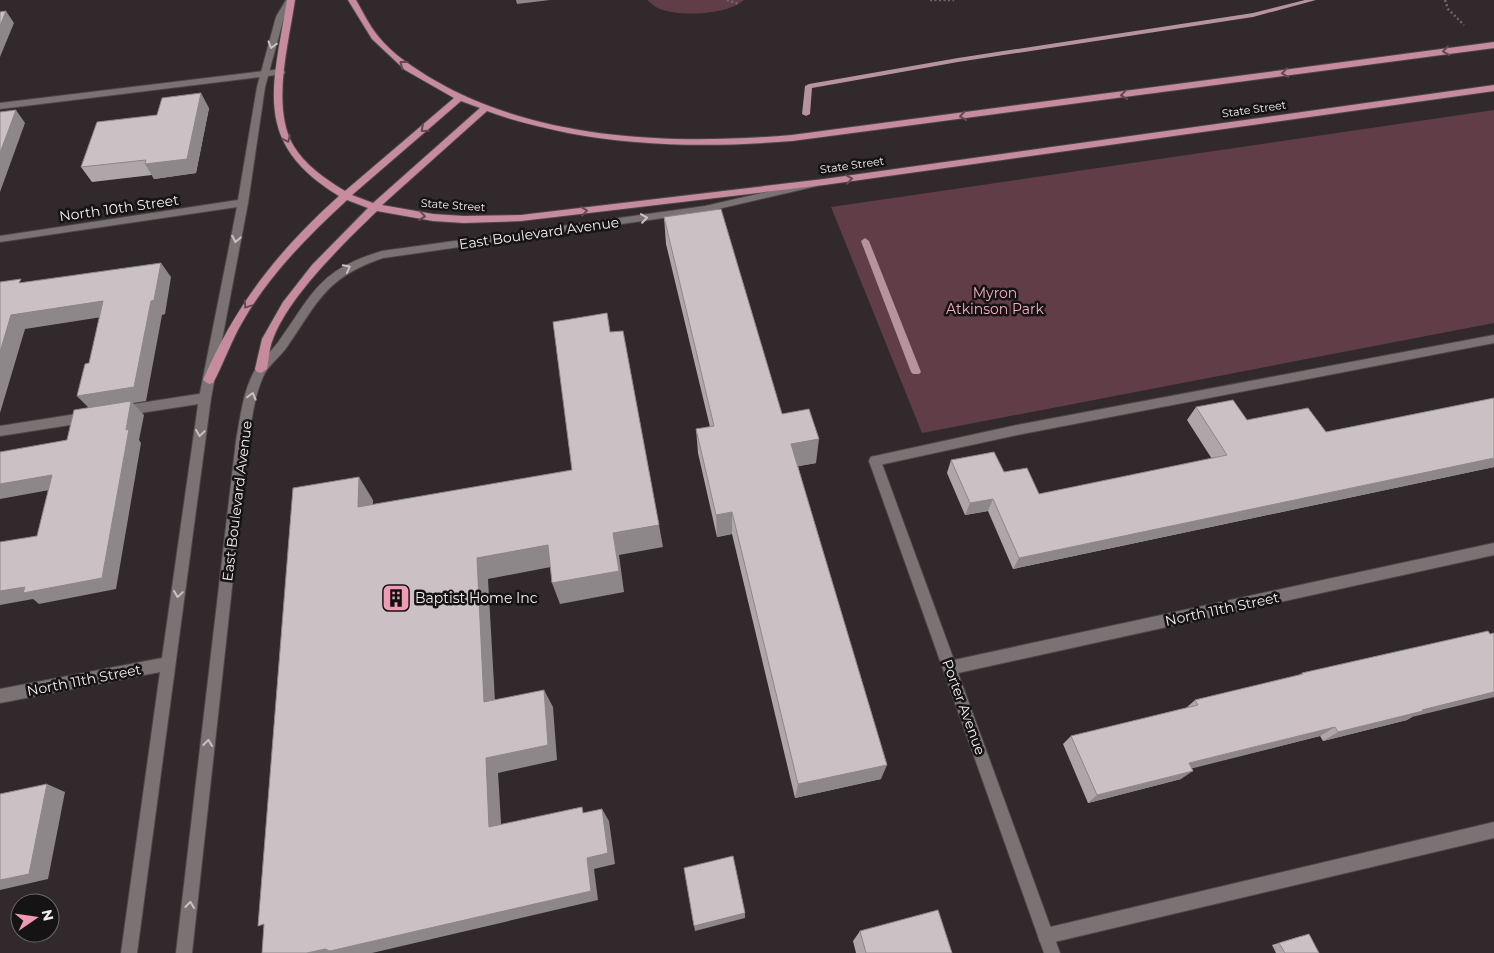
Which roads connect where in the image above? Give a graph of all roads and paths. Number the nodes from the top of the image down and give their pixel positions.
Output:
1 (290, 0) edge
2 (352, 0) edge
3 (727, 0) edge
4 (930, 0) edge
5 (954, 0) edge
6 (1445, 0) edge
7 (739, 4) dead end
8 (1464, 25) dead end
9 (1494, 45) edge
10 (281, 72) junction
11 (264, 74) junction
12 (1494, 88) edge
13 (460, 97) junction
14 (0, 106) edge
15 (485, 108) junction
16 (824, 182) junction
17 (347, 195) junction
18 (243, 203) junction
19 (376, 206) junction
20 (0, 239) edge
21 (1494, 339) edge
22 (261, 369) junction
23 (209, 380) junction
24 (205, 398) junction
25 (0, 431) edge
26 (1494, 549) edge
27 (168, 664) junction
28 (950, 668) junction
29 (0, 696) edge
30 (1494, 830) edge
31 (1046, 936) junction
32 (129, 953) edge
33 (184, 953) edge
34 (1052, 953) edge

1 - 10 main road
1 -> 11 street
13 -> 2 main road
3 - 7 path
4 - 5 path
6 - 8 path
9 -> 15 main road
10 - 11 street
10 -> 17 main road, State Street
11 - 14 street
11 - 18 street
16 -> 12 main road, State Street
13 - 15 main road
13 -> 17 main road
15 - 19 main road
19 -> 16 main road, State Street
22 -> 16 street, East Boulevard Avenue
17 - 19 main road, State Street
17 -> 23 main road
18 - 20 street, North 10th Street
18 -> 23 street
19 - 22 main road
21 - 28 street, Porter Avenue
33 -> 22 street, East Boulevard Avenue
23 - 24 street
24 - 25 street
24 -> 27 street
26 - 28 street, North 11th Street
27 - 29 street, North 11th Street
27 - 32 street
28 - 31 street, Porter Avenue
30 - 31 street
31 - 34 street, Porter Avenue

